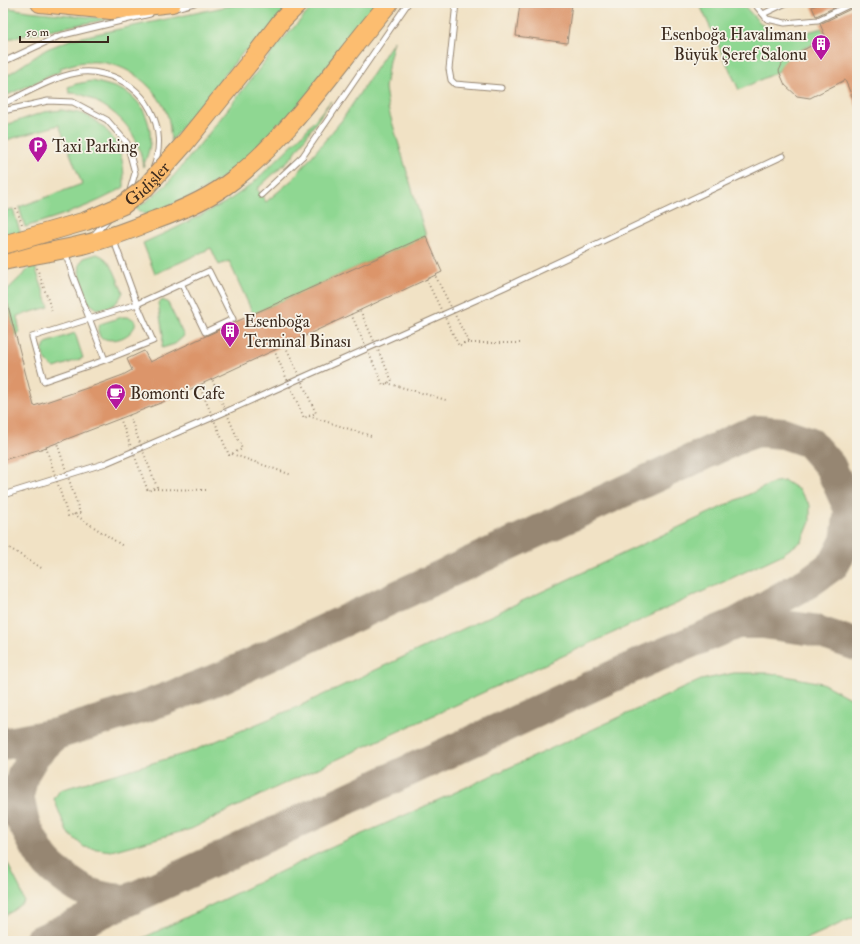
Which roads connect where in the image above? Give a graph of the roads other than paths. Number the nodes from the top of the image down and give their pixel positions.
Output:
1 (40, 3) edge
2 (194, 3) edge
3 (299, 3) edge
4 (389, 3) edge
5 (408, 3) edge
6 (456, 3) edge
7 (754, 3) edge
8 (786, 3) edge
9 (853, 3) edge
10 (774, 6) edge
11 (168, 7) edge
12 (157, 12) dead end
13 (763, 14) junction
14 (3, 62) edge
15 (501, 88) dead end
16 (3, 104) edge
17 (3, 112) edge
18 (783, 156) dead end
19 (145, 188) junction
20 (261, 195) dead end
21 (50, 231) junction
22 (113, 236) junction
23 (86, 244) junction
24 (3, 246) edge
25 (64, 248) junction
26 (3, 255) edge
27 (3, 261) edge
28 (182, 285) junction
29 (137, 304) junction
30 (89, 320) junction
31 (105, 360) junction
32 (3, 495) edge

1 - 11 highway
2 - 11 lane
3 - 19 highway, Gidişler, bridge
4 - 22 highway
5 - 20 lane
6 - 15 lane
7 - 13 lane
8 - 10 lane
9 - 13 lane
10 - 13 lane
12 - 14 lane
16 - 19 lane
17 - 23 lane
18 - 32 lane
19 - 21 highway, Gidişler, bridge
21 - 24 highway, Gidişler, bridge
21 - 26 highway, bridge
22 - 23 highway
22 - 29 lane
23 - 25 highway
25 - 27 highway
25 - 30 lane
28 - 28 lane
28 - 29 lane
29 - 30 lane
29 - 31 lane
30 - 31 lane
30 - 31 lane

